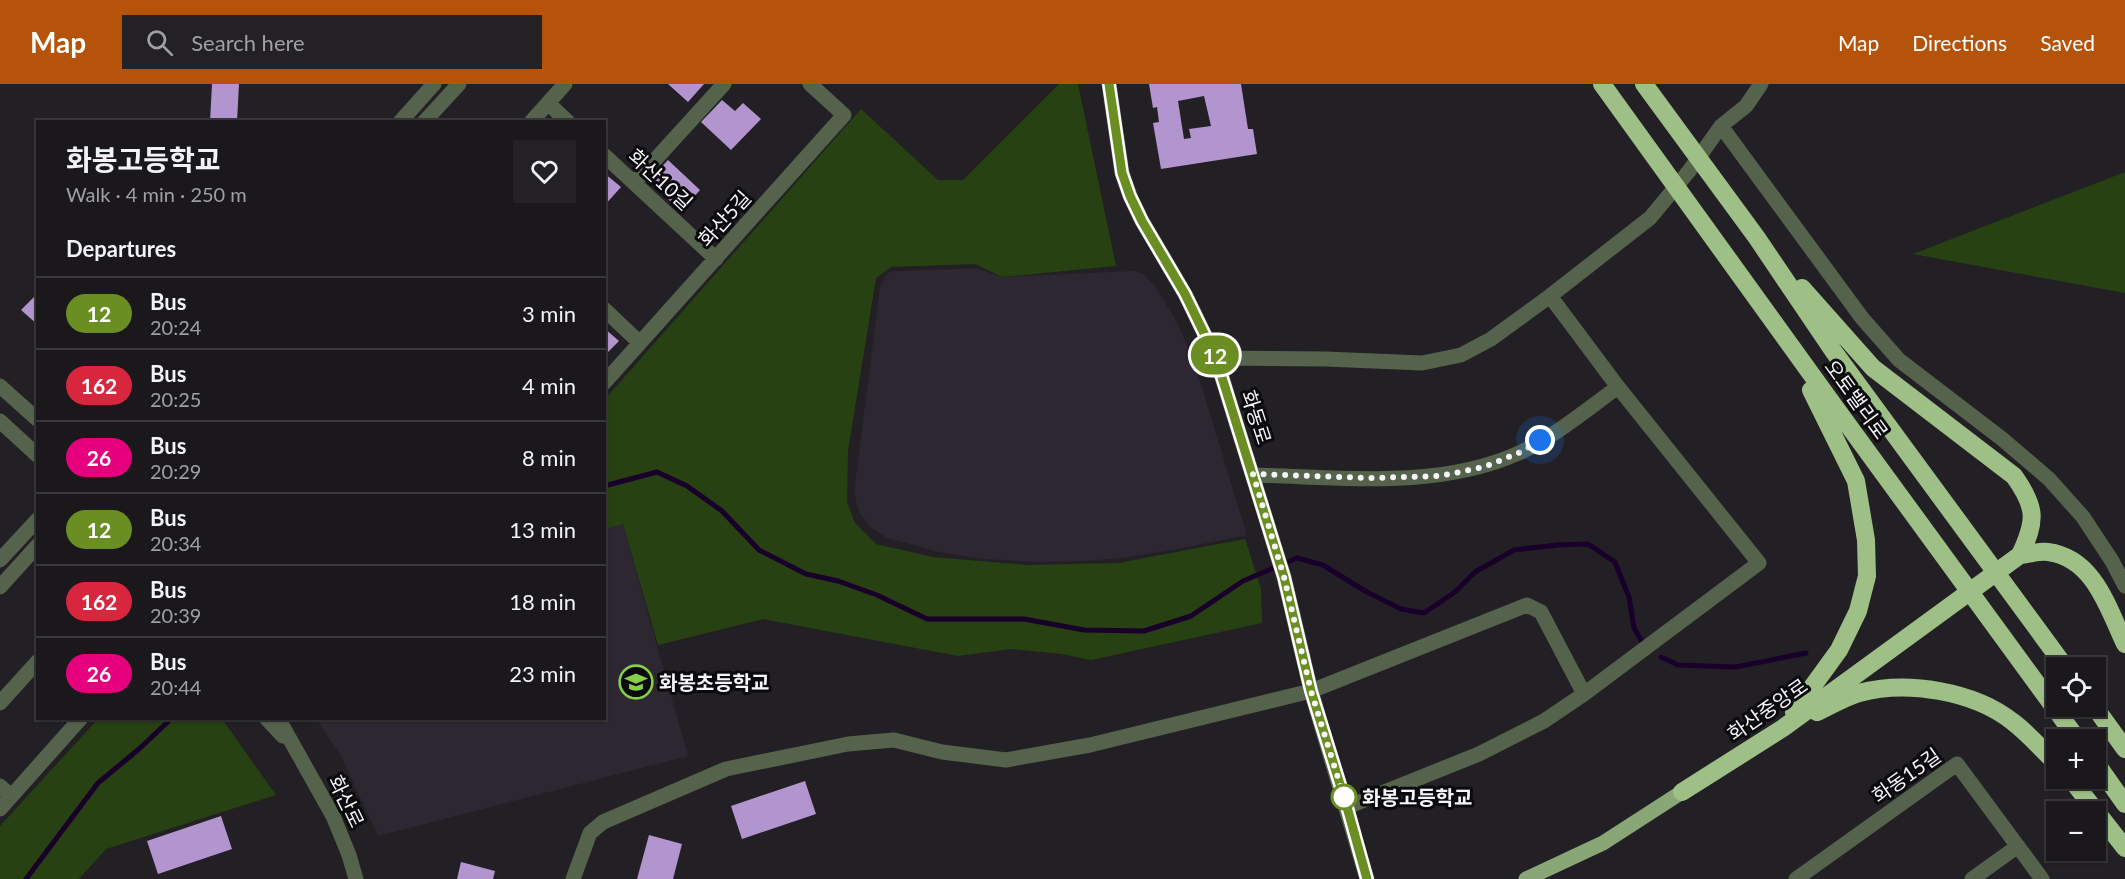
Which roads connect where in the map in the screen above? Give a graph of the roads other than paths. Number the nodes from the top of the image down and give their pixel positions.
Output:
1 (434, 84) edge
2 (459, 84) edge
3 (566, 84) edge
4 (724, 84) edge
5 (810, 84) edge
6 (1109, 84) edge
7 (1602, 84) edge
8 (1644, 84) edge
9 (1761, 84) edge
10 (548, 103) junction
11 (402, 120) edge
12 (426, 120) edge
13 (533, 120) edge
14 (566, 120) edge
15 (1721, 126) junction
16 (606, 157) edge
17 (634, 183) junction
18 (1757, 238) junction
19 (716, 258) junction
20 (1550, 296) junction
21 (606, 311) edge
22 (1778, 328) junction
23 (640, 343) junction
24 (1216, 358) junction
25 (606, 381) edge
26 (0, 386) edge
27 (1618, 387) junction
28 (36, 418) edge
29 (0, 422) edge
30 (36, 454) edge
31 (1253, 474) junction
32 (36, 521) edge
33 (36, 547) edge
34 (2020, 555) junction
35 (0, 560) edge
36 (2125, 586) edge
37 (0, 587) edge
38 (2125, 644) edge
39 (2058, 657) edge
40 (36, 663) edge
41 (1311, 691) junction
42 (1584, 694) junction
43 (0, 703) edge
44 (2102, 717) edge
45 (79, 720) edge
46 (268, 720) edge
47 (279, 720) edge
48 (1783, 728) junction
49 (2070, 729) edge
50 (291, 744) junction
51 (2125, 749) edge
52 (2046, 753) edge
53 (2106, 777) edge
54 (2079, 789) edge
55 (6, 791) edge
56 (1682, 792) joint
57 (2125, 804) edge
58 (1347, 807) junction
59 (0, 808) edge
60 (2018, 846) junction
61 (2125, 848) edge
62 (356, 879) edge
63 (573, 879) edge
64 (1367, 879) edge
65 (1526, 879) edge
66 (1796, 879) edge
67 (1972, 879) edge
68 (2042, 879) edge

1 - 11 street
2 - 12 street
3 - 10 street
4 - 17 street
5 - 19 street, 화산5길
6 - 24 street, 화동로
7 - 22 highway, 오토밸리로
8 - 18 highway, 오토밸리로
9 - 15 street
10 - 13 street
10 - 14 street
15 - 20 street
15 - 36 street
16 - 17 street, 화산10길
17 - 19 street, 화산10길
18 - 34 highway
18 - 39 highway, 오토밸리로
19 - 23 street, 화산5길
20 - 24 street
20 - 27 street
21 - 23 street
22 - 48 highway
22 - 49 highway, 오토밸리로
23 - 25 street, 화산5길
24 - 31 street, 화동로
26 - 28 street
27 - 31 street
27 - 42 street
29 - 30 street
31 - 41 street, 화동로
32 - 35 street
33 - 37 street
34 - 38 highway
34 - 48 highway, 화산중앙로
40 - 43 street
41 - 42 street
41 - 58 street, 화동로
41 - 63 street
42 - 58 street
44 - 51 highway
45 - 55 street
46 - 50 street, 화산로
47 - 50 street, 화산로
48 - 52 highway
48 - 56 highway, 화산중앙로
50 - 62 street, 화산로
53 - 57 highway
54 - 61 highway
55 - 59 street
56 - 65 main road, 화산중앙로
58 - 64 street, 화동로
60 - 66 street, 화동15길
60 - 67 street
60 - 68 street, 화동15길

